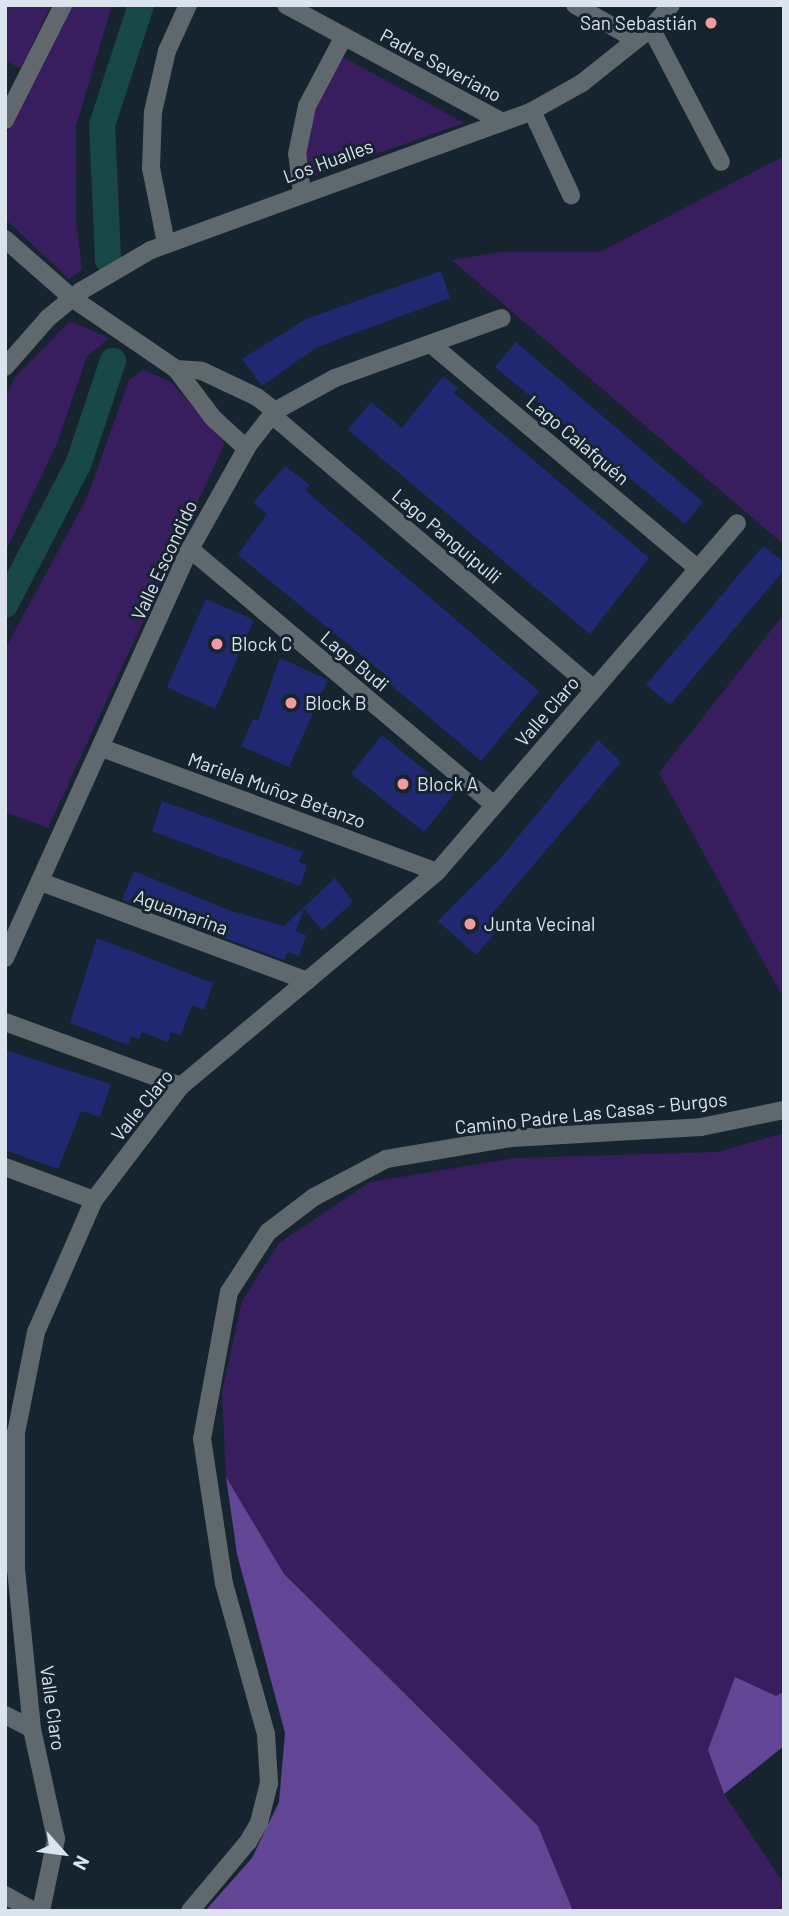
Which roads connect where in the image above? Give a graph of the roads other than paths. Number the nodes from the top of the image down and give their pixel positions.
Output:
1 (63, 5) edge
2 (188, 5) edge
3 (286, 5) edge
4 (575, 5) edge
5 (671, 5) edge
6 (651, 28) junction
7 (344, 36) junction
8 (636, 40) junction
9 (532, 111) junction
10 (5, 120) edge
11 (502, 122) junction
12 (721, 162) dead end
13 (302, 193) junction
14 (571, 195) dead end
15 (5, 239) edge
16 (166, 243) junction
17 (72, 298) junction
18 (502, 318) dead end
19 (431, 344) junction
20 (5, 367) edge
21 (176, 369) junction
22 (273, 413) junction
23 (246, 448) junction
24 (737, 523) dead end
25 (190, 549) junction
26 (697, 568) junction
27 (594, 688) junction
28 (102, 748) junction
29 (494, 806) junction
30 (437, 872) junction
31 (41, 883) junction
32 (5, 958) edge
33 (307, 981) junction
34 (5, 1022) edge
35 (181, 1086) junction
36 (784, 1110) edge
37 (5, 1167) edge
38 (94, 1200) junction
39 (10, 1567) edge
40 (5, 1715) edge
41 (32, 1729) junction
42 (5, 1895) edge
43 (34, 1911) edge
44 (41, 1911) edge
45 (190, 1911) edge

1 - 10 street
2 - 16 street
3 - 7 street, Padre Severiano
4 - 8 street
5 - 6 street, Los Hualles
6 - 8 street, Los Hualles
6 - 12 street
7 - 11 street, Padre Severiano
7 - 13 street
8 - 9 street, Los Hualles
9 - 11 street, Los Hualles
9 - 14 street
11 - 13 street, Los Hualles
13 - 16 street, Los Hualles
15 - 17 street
16 - 17 street, Los Hualles
17 - 20 street, Los Hualles
17 - 21 street
18 - 19 street, Valle Escondido
19 - 22 street, Valle Escondido
19 - 26 street, Lago Calafquén
21 - 22 street, Lago Panguipulli
21 - 23 street
22 - 23 street, Valle Escondido
22 - 27 street, Lago Panguipulli
23 - 25 street, Valle Escondido
24 - 26 street, Valle Claro
25 - 28 street, Valle Escondido
25 - 29 street, Lago Budi
26 - 27 street, Valle Claro
27 - 29 street, Valle Claro
28 - 30 street, Mariela Muñoz Betanzo
28 - 31 street, Valle Escondido
29 - 30 street, Valle Claro
30 - 33 street, Valle Claro
31 - 32 street, Valle Escondido
31 - 33 street, Aguamarina
33 - 35 street, Valle Claro
34 - 35 street
35 - 38 street, Valle Claro
36 - 45 street, Camino Padre Las Casas - Burgos
37 - 38 street
38 - 39 street, Valle Claro
39 - 41 street, Valle Claro
40 - 41 street
41 - 44 street, Valle Claro
42 - 43 street

